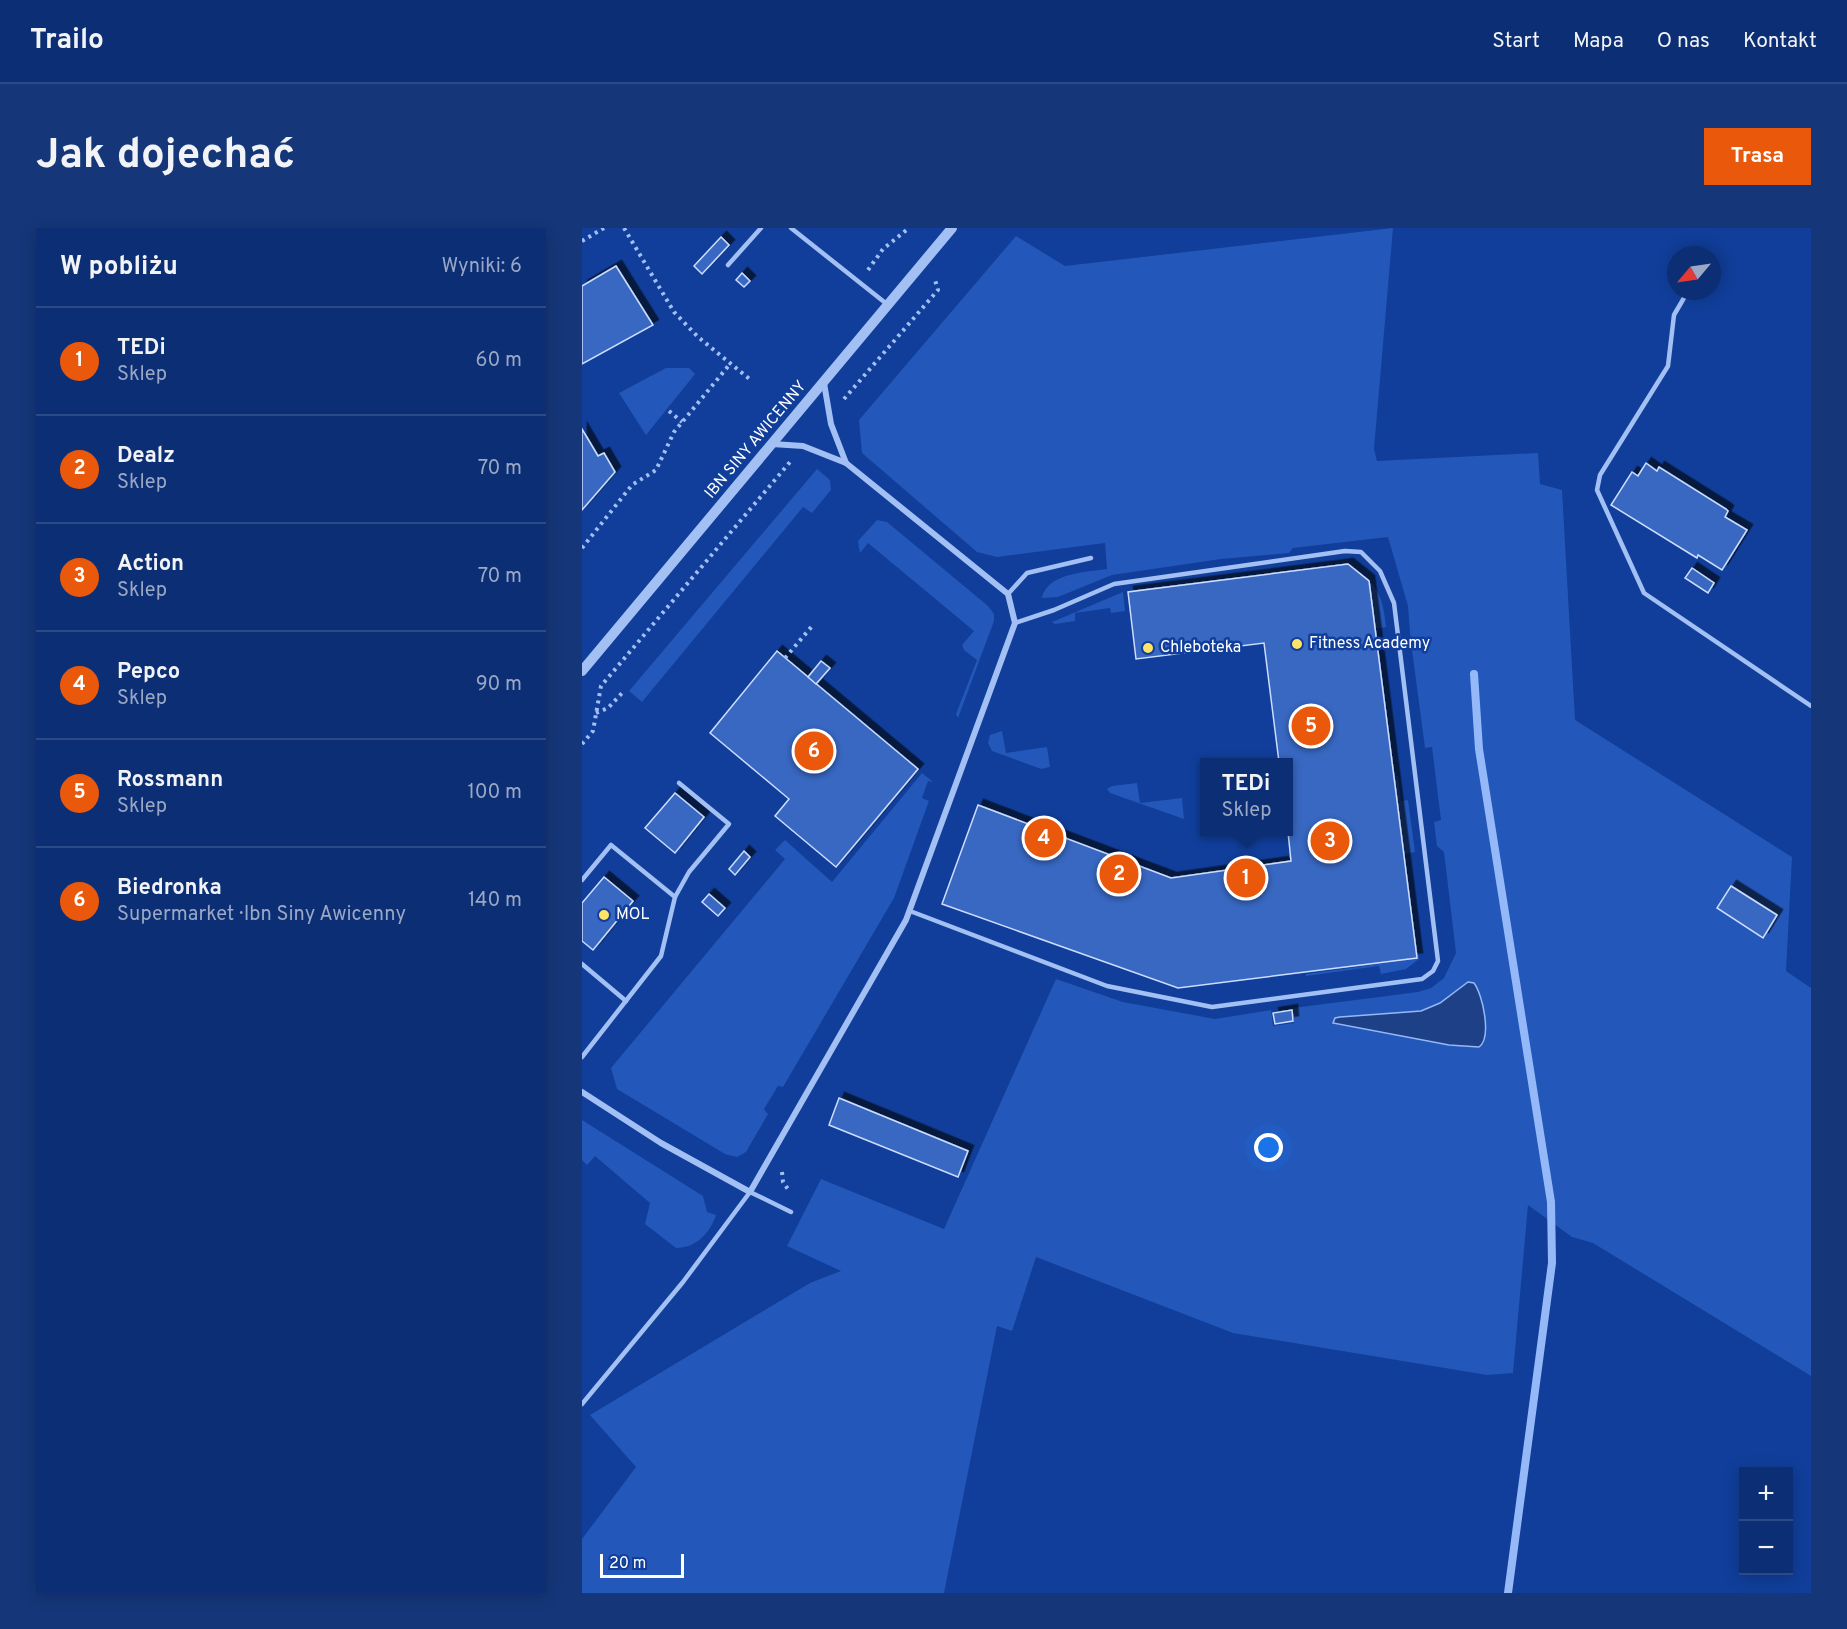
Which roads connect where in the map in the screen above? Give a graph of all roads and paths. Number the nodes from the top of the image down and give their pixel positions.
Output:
1 (604, 228) edge
2 (624, 228) edge
3 (760, 228) edge
4 (791, 228) edge
5 (909, 228) edge
6 (952, 228) edge
7 (582, 241) edge
8 (929, 256) junction
9 (728, 265) dead end
10 (858, 282) junction
11 (1683, 300) edge
12 (888, 305) junction
13 (730, 364) junction
14 (752, 381) dead end
15 (824, 383) junction
16 (669, 411) dead end
17 (830, 416) junction
18 (682, 422) junction
19 (770, 444) junction
20 (803, 446) junction
21 (846, 463) junction
22 (582, 548) edge
23 (1091, 558) dead end
24 (1008, 594) junction
25 (1015, 623) junction
26 (813, 625) dead end
27 (785, 658) dead end
28 (582, 670) edge
29 (623, 692) dead end
30 (1811, 706) edge
31 (596, 713) junction
32 (582, 744) edge
33 (679, 783) dead end
34 (582, 880) edge
35 (675, 897) junction
36 (910, 911) junction
37 (582, 964) edge
38 (626, 1001) junction
39 (582, 1057) edge
40 (582, 1092) edge
41 (750, 1192) junction
42 (791, 1212) dead end
43 (582, 1404) edge

1 - 7 path
2 - 13 path
3 - 9 lane
4 - 10 lane
5 - 10 path
6 - 8 street, IBN SINY AWICENNY
8 - 12 street, IBN SINY AWICENNY
8 - 17 path
10 - 12 lane
11 - 30 lane
12 - 15 street, IBN SINY AWICENNY
13 - 14 path
13 - 18 path
15 - 17 street
15 - 19 street, IBN SINY AWICENNY
16 - 18 path
17 - 21 street
18 - 22 path
19 - 20 street
19 - 28 street, IBN SINY AWICENNY
20 - 21 street
20 - 31 path
21 - 24 street
23 - 24 lane
24 - 25 street
25 - 36 street
25 - 36 lane
26 - 27 path
29 - 31 path
31 - 32 path
33 - 35 lane
34 - 35 lane
35 - 38 lane
36 - 41 street
37 - 38 lane
38 - 39 lane
40 - 41 street
41 - 42 lane
41 - 43 lane

